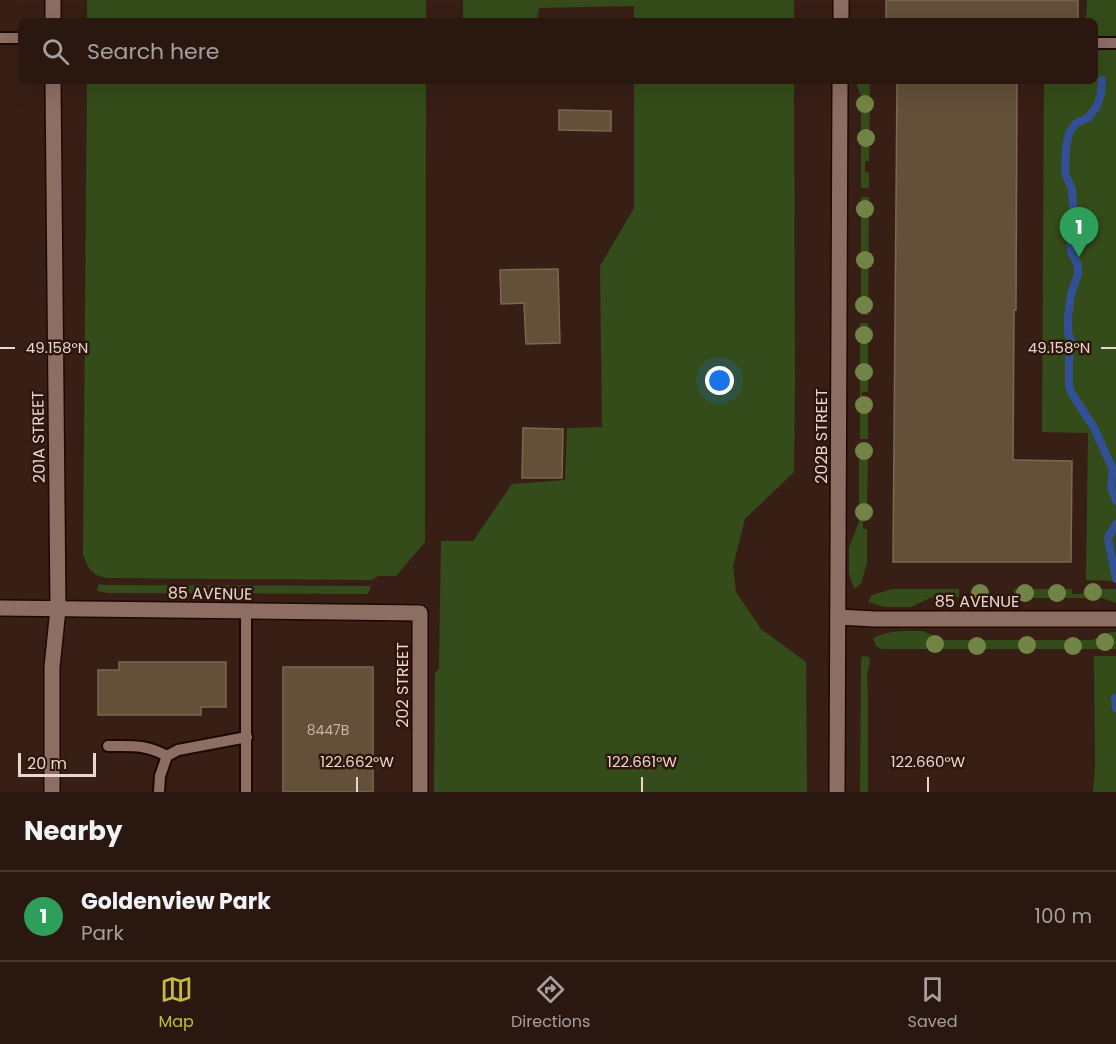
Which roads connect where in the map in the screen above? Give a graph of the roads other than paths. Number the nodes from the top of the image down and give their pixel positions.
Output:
1 (53, 0) edge
2 (841, 0) edge
3 (53, 18) edge
4 (841, 18) edge
5 (0, 38) edge
6 (18, 38) edge
7 (1098, 43) edge
8 (1116, 43) edge
9 (53, 84) edge
10 (840, 84) edge
11 (0, 608) edge
12 (58, 609) junction
13 (246, 612) junction
14 (420, 613) joint
15 (838, 617) junction
16 (1116, 619) edge
17 (247, 737) junction
18 (108, 746) dead end
19 (166, 756) junction
20 (52, 792) edge
21 (159, 792) edge
22 (246, 792) edge
23 (420, 792) edge
24 (837, 792) edge

1 - 3 street
2 - 4 street
5 - 6 lane
7 - 8 lane
9 - 12 street, 201A STREET
10 - 15 street, 202B STREET
11 - 12 street, 85 AVENUE
12 - 13 street, 85 AVENUE
12 - 20 street, 201A STREET
13 - 14 street, 85 AVENUE
13 - 17 lane
14 - 23 street, 202 STREET
15 - 16 street, 85 AVENUE
15 - 24 street, 202B STREET
17 - 19 lane
17 - 22 lane
18 - 19 lane
19 - 21 lane

